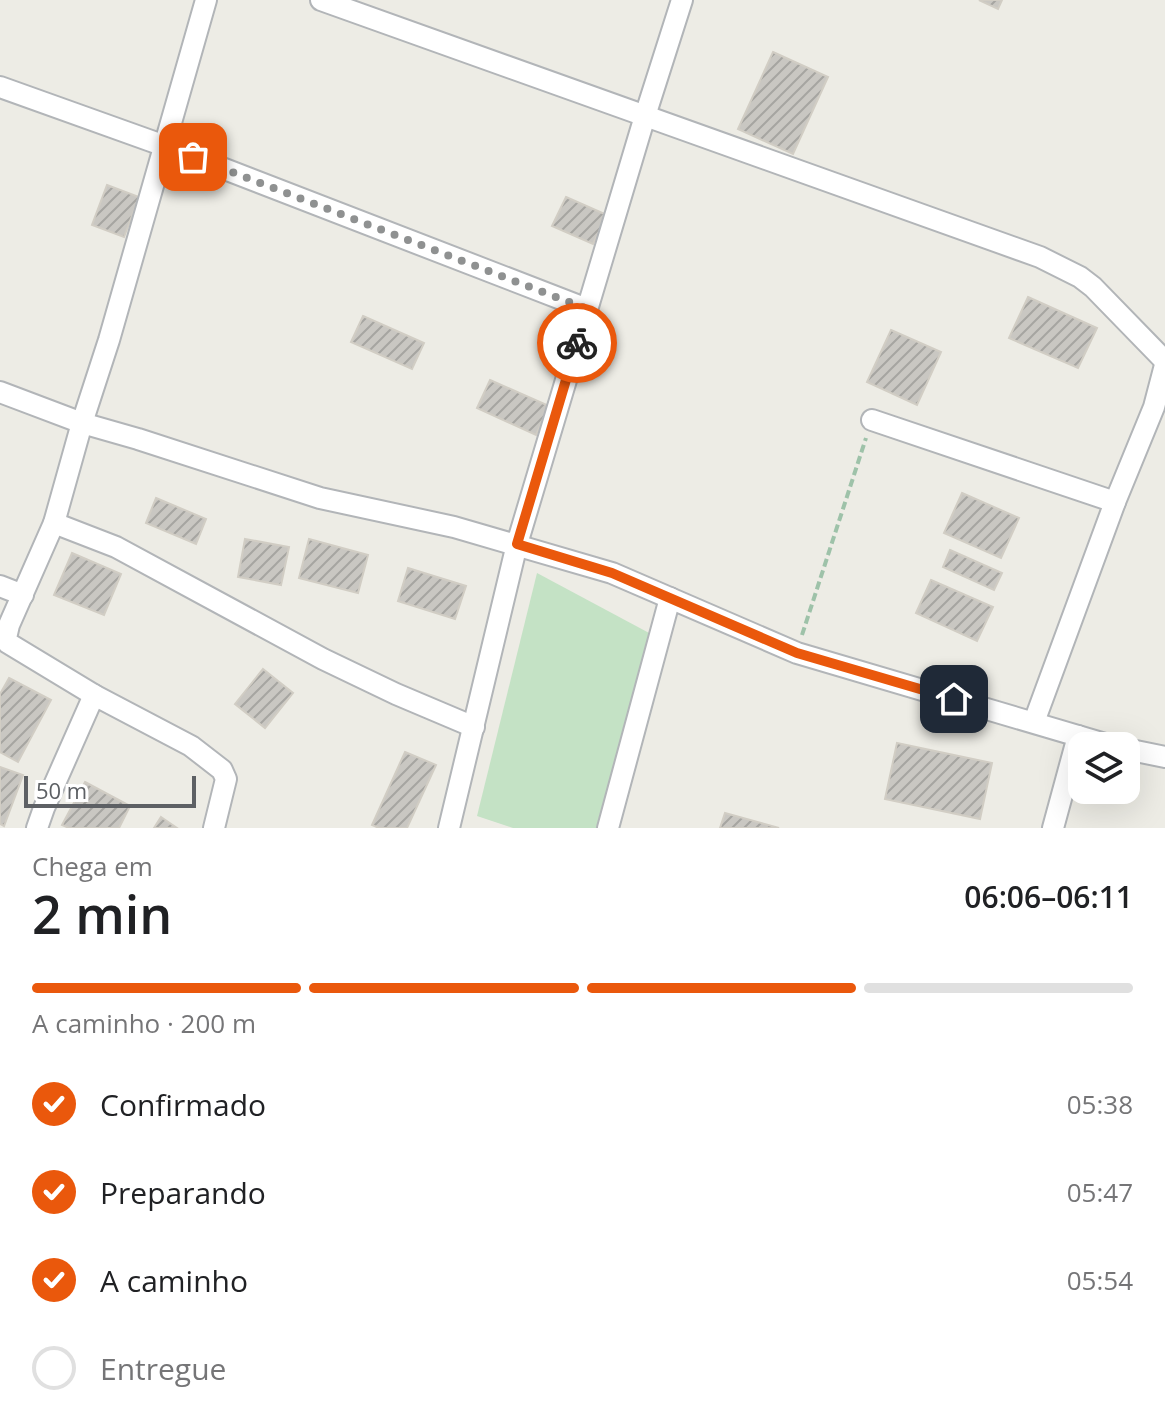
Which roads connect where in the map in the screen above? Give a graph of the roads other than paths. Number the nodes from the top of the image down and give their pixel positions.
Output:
1 (206, 0) edge
2 (321, 0) edge
3 (682, 0) edge
4 (0, 87) edge
5 (645, 116) junction
6 (165, 146) junction
7 (587, 309) junction
8 (1165, 363) edge
9 (0, 392) edge
10 (872, 420) road end
11 (82, 423) junction
12 (1115, 502) junction
13 (54, 523) junction
14 (517, 544) junction
15 (0, 586) edge
16 (23, 595) junction
17 (670, 598) junction
18 (3, 645) edge
19 (94, 695) junction
20 (1034, 722) junction
21 (474, 727) junction
22 (1068, 733) edge
23 (1140, 752) edge
24 (1165, 757) edge
25 (1068, 773) edge
26 (37, 828) edge
27 (214, 828) edge
28 (449, 828) edge
29 (608, 828) edge
30 (1053, 828) edge

1 - 6 street
2 - 5 street
3 - 5 street
4 - 6 street
5 - 7 street
5 - 8 street
6 - 7 street
6 - 11 street
7 - 14 street
8 - 12 street
9 - 11 street
10 - 12 street
11 - 13 street
11 - 14 street
12 - 20 street
13 - 16 street
13 - 21 street
14 - 17 street
14 - 21 street
15 - 16 street
16 - 18 street
17 - 20 street
17 - 29 street
18 - 19 street
19 - 26 street
19 - 27 street
20 - 22 street
21 - 28 street
23 - 24 street
25 - 30 street

